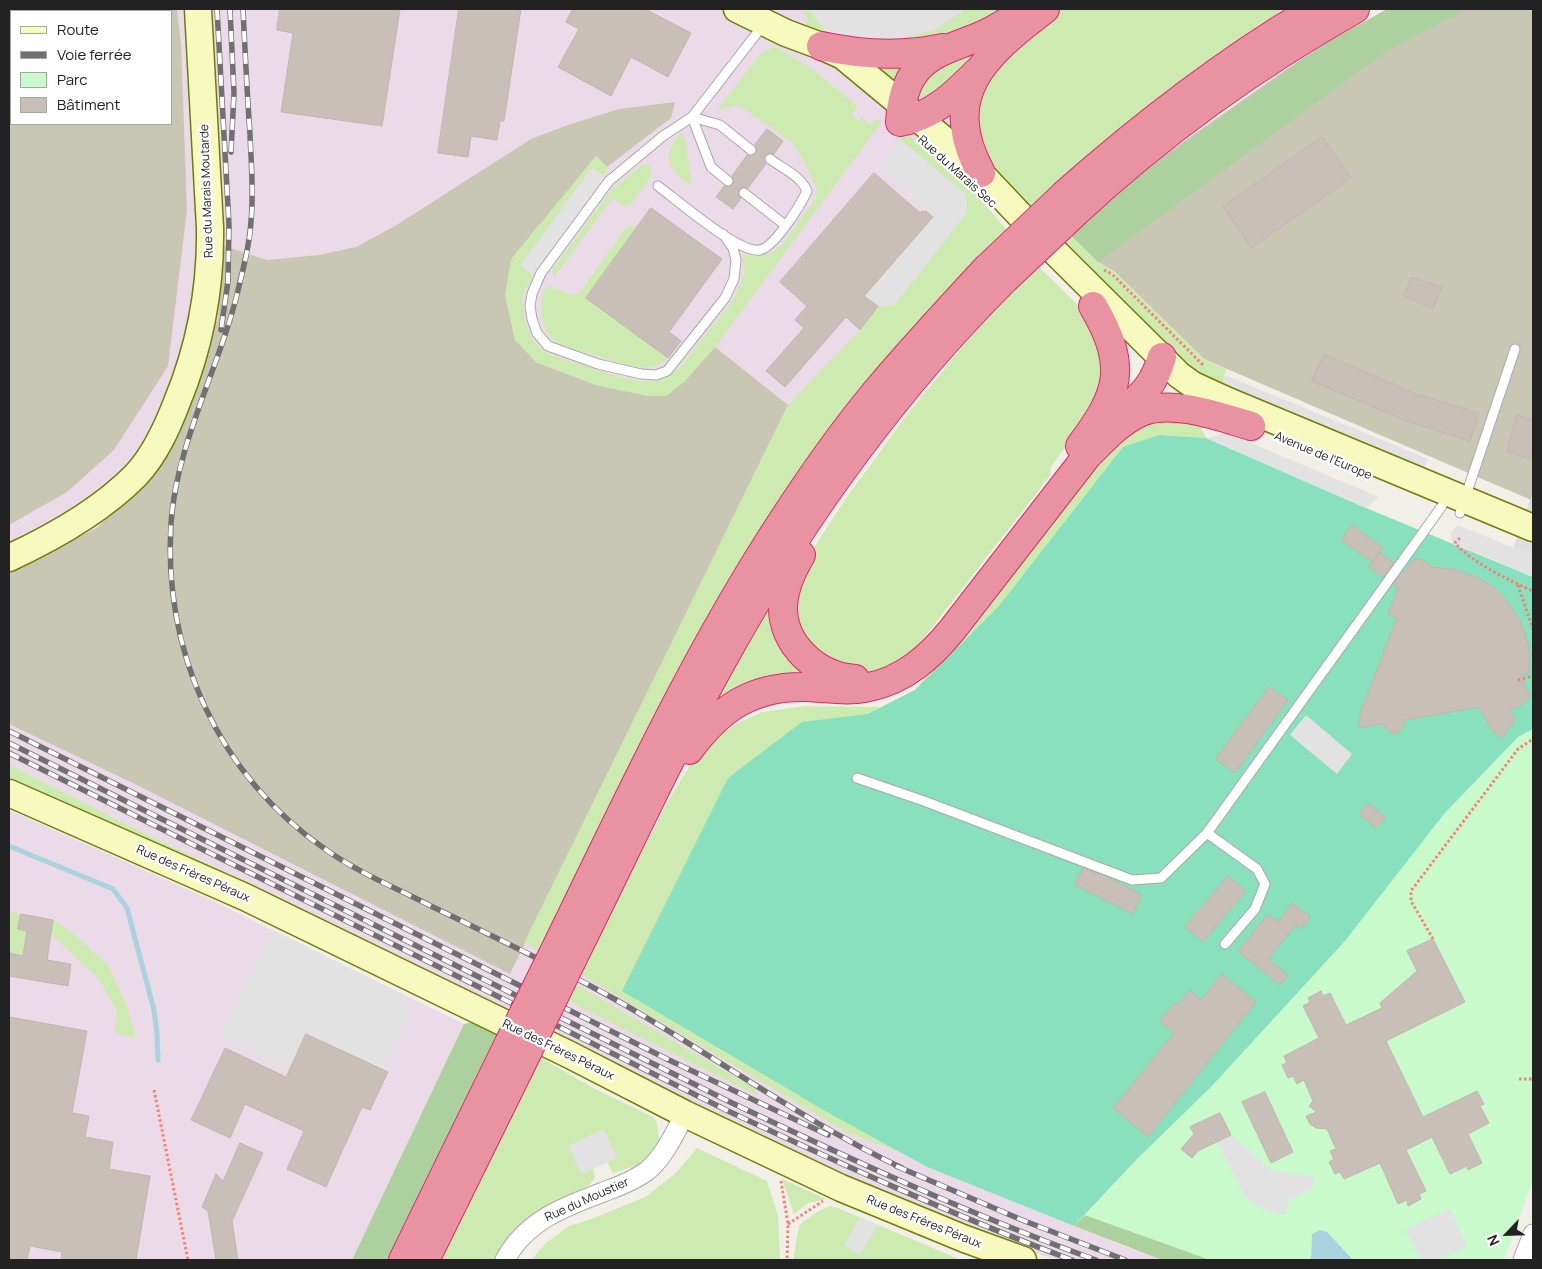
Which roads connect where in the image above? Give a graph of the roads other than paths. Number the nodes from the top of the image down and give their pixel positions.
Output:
1 (198, 9) edge
2 (737, 9) edge
3 (1026, 9) edge
4 (1045, 9) edge
5 (1293, 9) edge
6 (1314, 9) edge
7 (1355, 9) edge
8 (765, 24) junction
9 (956, 45) junction
10 (821, 46) junction
11 (977, 72) junction
12 (1209, 78) junction
13 (906, 115) junction
14 (692, 118) junction
15 (752, 150) dead end
16 (770, 159) dead end
17 (981, 173) junction
18 (728, 181) dead end
19 (658, 186) dead end
20 (744, 193) dead end
21 (1071, 202) junction
22 (785, 225) junction
23 (723, 234) junction
24 (996, 274) junction
25 (1093, 306) junction
26 (1131, 335) junction
27 (1515, 350) dead end
28 (1157, 364) junction
29 (1108, 404) junction
30 (1251, 426) junction
31 (866, 439) junction
32 (1087, 456) junction
33 (1457, 514) junction
34 (1533, 528) edge
35 (1533, 543) edge
36 (9, 558) edge
37 (857, 778) dead end
38 (9, 792) edge
39 (640, 822) junction
40 (1207, 833) junction
41 (1225, 944) dead end
42 (562, 957) junction
43 (518, 1049) junction
44 (685, 1114) junction
45 (1533, 1234) edge
46 (403, 1260) edge
47 (426, 1260) edge
48 (505, 1260) edge
49 (1023, 1260) edge
50 (1523, 1260) edge

1 - 36 street, Rue du Marais Moutarde
2 - 8 street, Rue du Marais Sec
3 - 9 highway
4 - 11 highway
5 - 12 highway
6 - 12 highway
7 - 21 highway
8 - 10 street, Rue du Marais Sec
8 - 13 street, Rue du Marais Sec
8 - 14 lane
9 - 10 highway
9 - 13 highway
10 - 13 street, Rue du Marais Sec
11 - 13 highway
11 - 17 highway
12 - 21 highway
13 - 17 street, Rue du Marais Sec
13 - 25 street, Rue du Marais Sec
14 - 15 lane
14 - 18 lane
14 - 23 lane
16 - 22 lane
17 - 26 street, Rue du Marais Sec
19 - 23 lane
20 - 22 lane
21 - 24 highway, bridge
22 - 23 lane
24 - 31 highway
24 - 42 highway
25 - 26 street, Rue du Marais Sec
25 - 29 highway
26 - 28 street, Avenue de l'Europe
27 - 33 lane
28 - 29 highway
28 - 30 street, Avenue de l'Europe
28 - 32 highway
28 - 33 street, Avenue de l'Europe
29 - 31 highway
30 - 32 highway
30 - 33 street, Avenue de l'Europe
31 - 39 highway
32 - 39 highway
33 - 34 street, Avenue de l'Europe
33 - 35 street, Avenue de l'Europe
33 - 40 lane
37 - 40 lane
38 - 44 street, Rue des Frères Péraux
39 - 42 highway
40 - 41 lane
42 - 43 highway, bridge
43 - 46 highway
43 - 47 highway
44 - 48 street, Rue du Moustier
44 - 49 street, Rue des Frères Péraux
45 - 50 street

